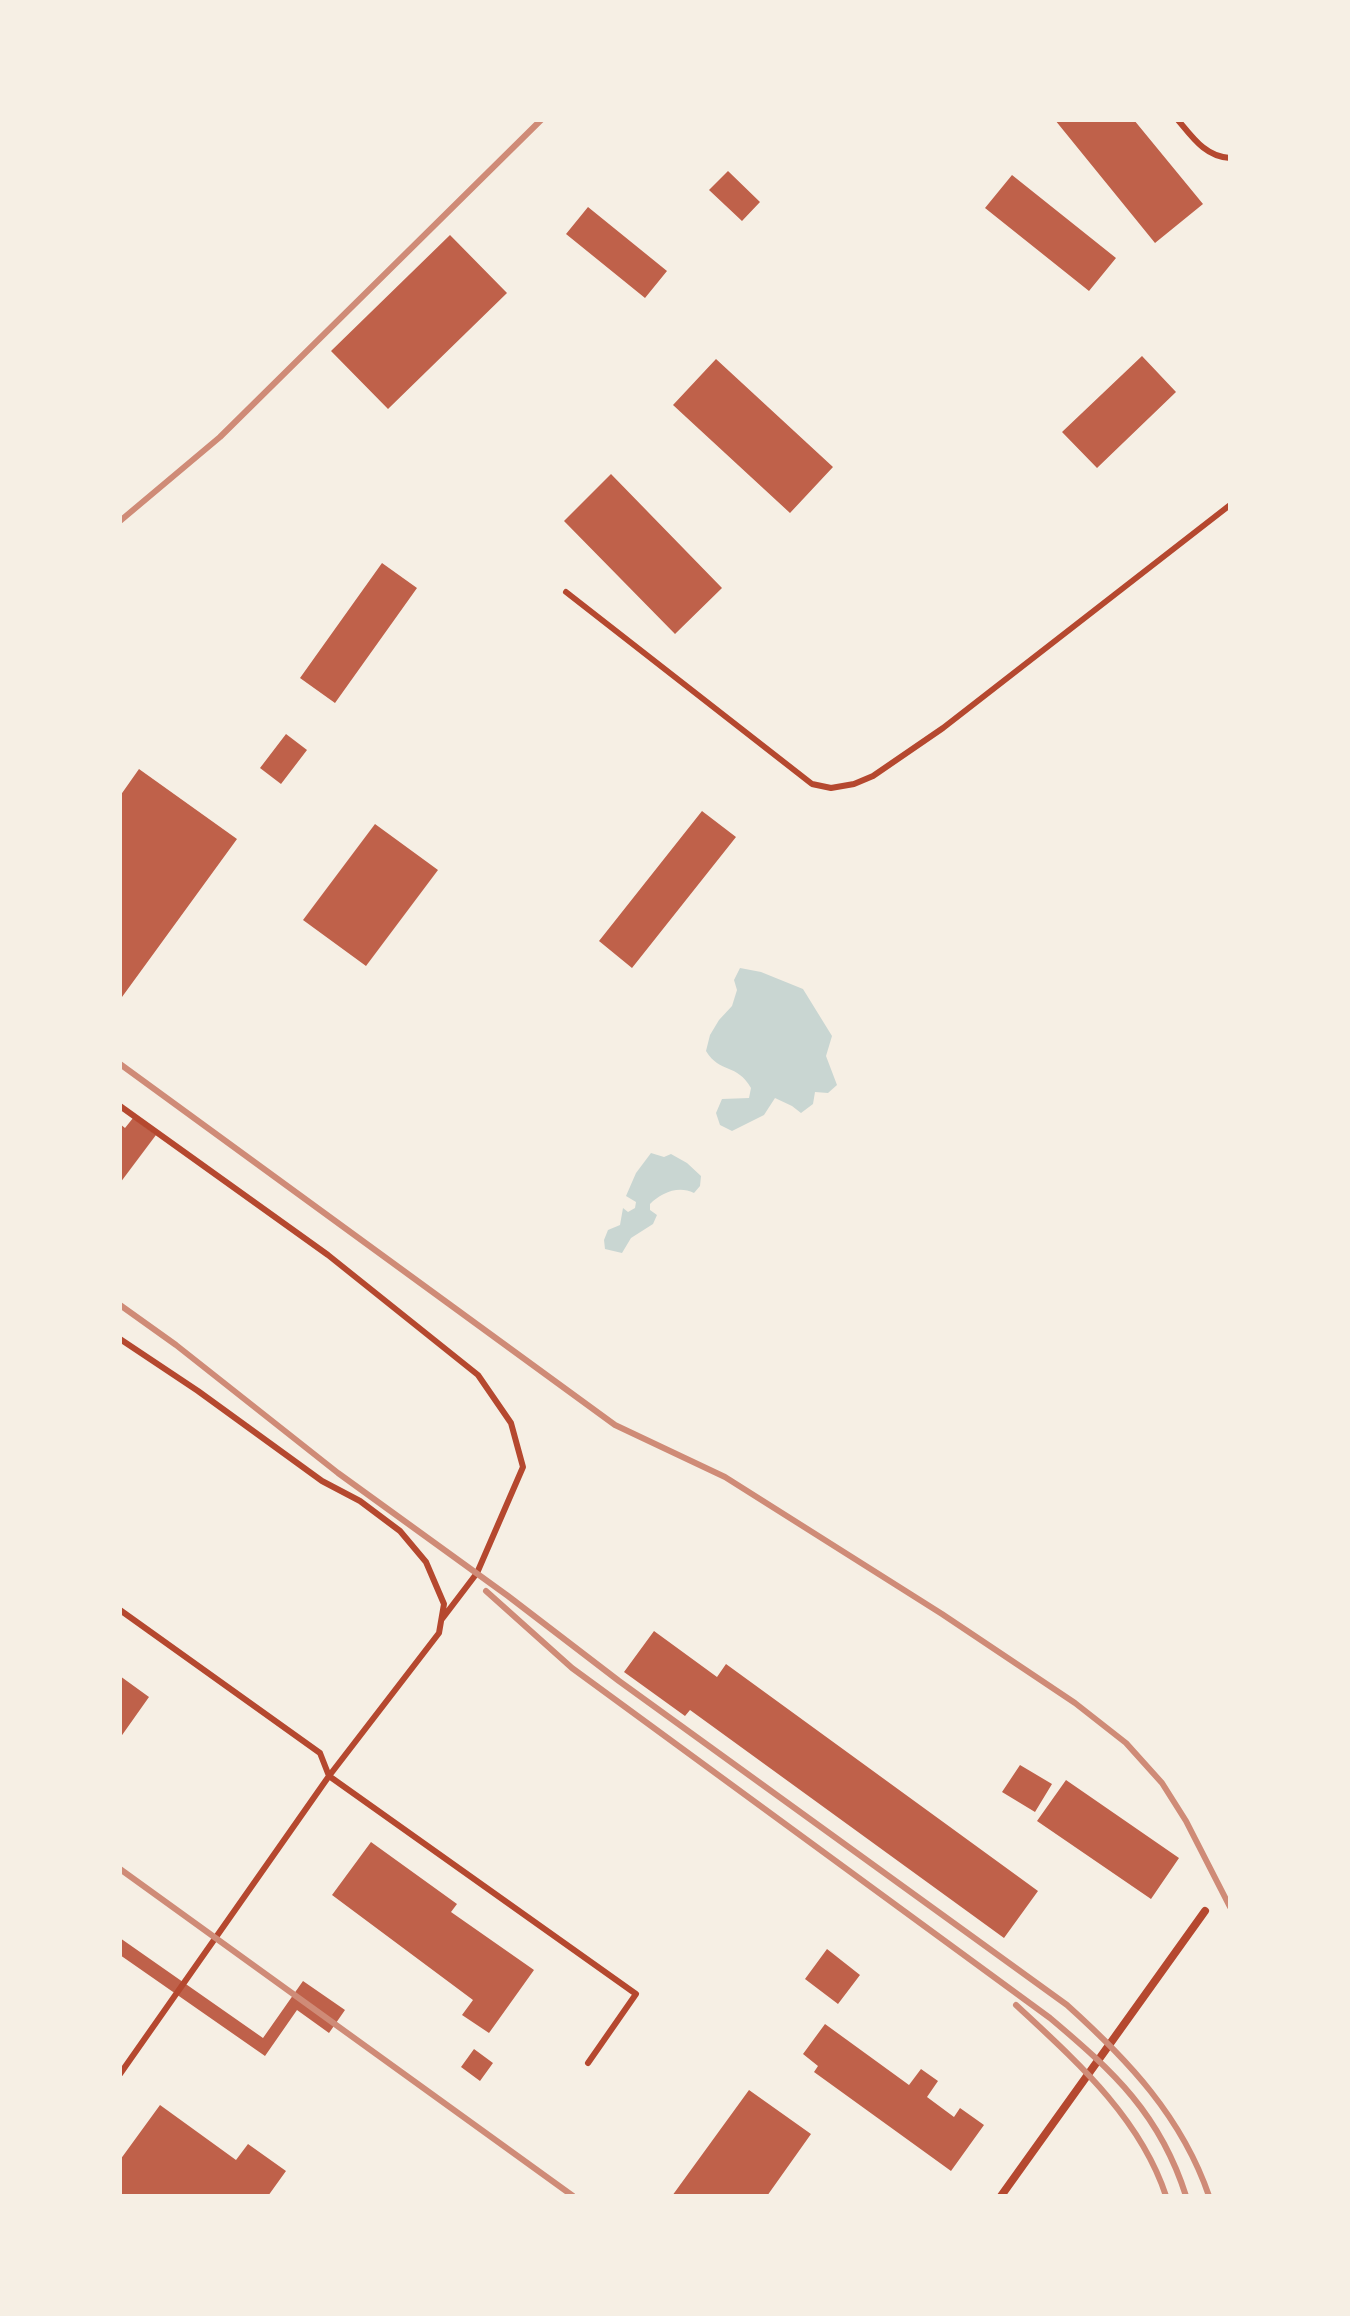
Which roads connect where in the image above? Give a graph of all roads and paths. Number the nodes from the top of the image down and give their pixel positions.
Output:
1 (1178, 120) edge
2 (1230, 158) edge
3 (1230, 505) edge
4 (566, 592) dead end
5 (120, 1106) edge
6 (120, 1339) edge
7 (120, 1610) edge
8 (441, 1620) junction
9 (329, 1776) junction
10 (1205, 1911) dead end
11 (588, 2063) dead end
12 (120, 2074) edge
13 (1001, 2196) edge

1 - 2 lane
3 - 4 lane
5 - 8 lane
6 - 8 lane
7 - 9 lane
8 - 9 lane
9 - 11 lane
9 - 12 lane
10 - 13 street

